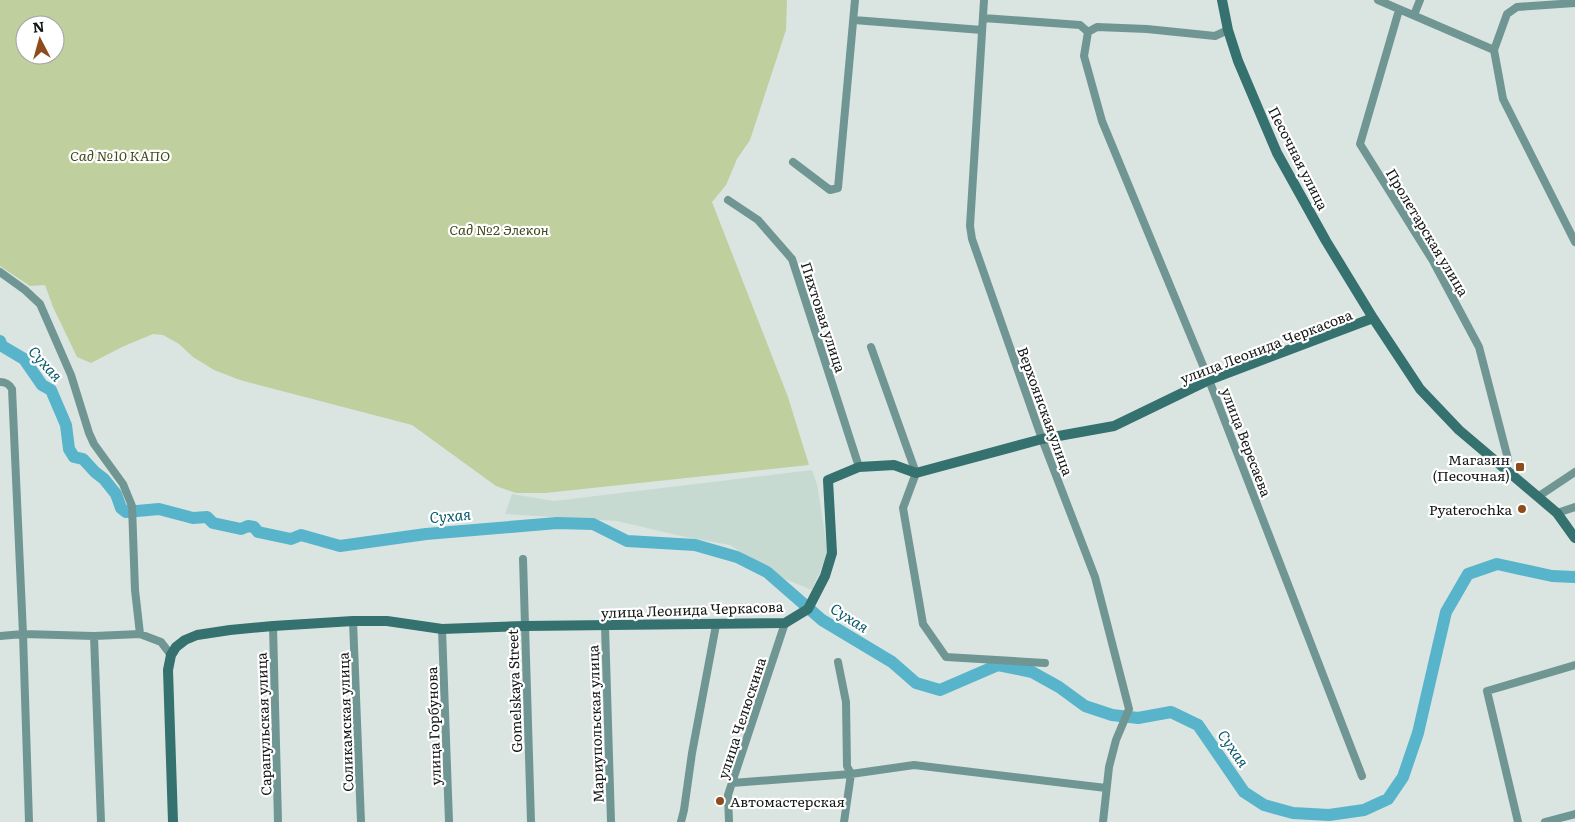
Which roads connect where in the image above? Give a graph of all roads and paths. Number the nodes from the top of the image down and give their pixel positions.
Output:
1 (856, 0) edge
2 (984, 0) edge
3 (1222, 0) edge
4 (1378, 0) edge
5 (1420, 0) edge
6 (1575, 3) edge
7 (1399, 10) junction
8 (1414, 15) junction
9 (983, 18) junction
10 (854, 20) junction
11 (982, 30) junction
12 (1228, 30) junction
13 (1088, 32) junction
14 (1494, 50) junction
15 (793, 162) dead end
16 (728, 200) dead end
17 (1575, 242) edge
18 (0, 272) edge
19 (1373, 318) junction
20 (871, 347) dead end
21 (1209, 380) junction
22 (0, 382) edge
23 (1042, 439) junction
24 (859, 467) junction
25 (1503, 467) junction
26 (1575, 472) edge
27 (916, 474) junction
28 (1539, 496) junction
29 (1575, 507) edge
30 (1557, 513) junction
31 (1575, 538) edge
32 (524, 559) dead end
33 (353, 621) junction
34 (785, 623) junction
35 (716, 625) junction
36 (273, 626) junction
37 (524, 626) junction
38 (605, 626) junction
39 (442, 629) junction
40 (23, 634) junction
41 (140, 634) junction
42 (0, 636) edge
43 (94, 636) junction
44 (171, 655) junction
45 (838, 662) dead end
46 (1044, 663) dead end
47 (1575, 666) edge
48 (851, 774) junction
49 (1362, 776) dead end
50 (732, 783) junction
51 (1106, 788) junction
52 (1575, 814) edge
53 (29, 822) edge
54 (101, 822) edge
55 (173, 822) edge
56 (278, 822) edge
57 (361, 822) edge
58 (449, 822) edge
59 (531, 822) edge
60 (611, 822) edge
61 (681, 822) edge
62 (729, 822) edge
63 (844, 822) edge
64 (1103, 822) edge
65 (1518, 822) edge
66 (1545, 822) edge

1 - 10 street
2 - 9 street, Верхоянская улица
3 - 12 street, Песочная улица
4 - 7 street
5 - 8 street
6 - 14 street
7 - 8 street
7 - 25 street, Пролетарская улица
8 - 14 street
9 - 11 street, Верхоянская улица
9 - 13 street
10 - 11 street
10 - 15 street
11 - 23 street, Верхоянская улица
12 - 13 street
12 - 19 street, Песочная улица
13 - 21 street, улица Вересаева
14 - 17 street
16 - 24 street, Пихтовая улица
18 - 41 street
19 - 21 street, улица Леонида Черкасова
19 - 25 street, Песочная улица
20 - 27 street
21 - 23 street, улица Леонида Черкасова
21 - 49 street, улица Вересаева
22 - 40 street
23 - 27 street, улица Леонида Черкасова
23 - 51 street, Верхоянская улица
24 - 27 street, улица Леонида Черкасова
24 - 34 street, улица Леонида Черкасова
25 - 28 street, Песочная улица
26 - 28 street
27 - 46 street
28 - 30 street, Песочная улица
29 - 30 street
30 - 31 street, Песочная улица
32 - 37 street, Gomelskaya Street
33 - 36 street, улица Леонида Черкасова
33 - 39 street, улица Леонида Черкасова
33 - 57 street, Соликамская улица
34 - 35 street, улица Леонида Черкасова
34 - 50 street, улица Челюскина
35 - 38 street, улица Леонида Черкасова
35 - 61 street
36 - 44 street, улица Леонида Черкасова
36 - 56 street, Сарапульская улица
37 - 38 street, улица Леонида Черкасова
37 - 39 street, улица Леонида Черкасова
37 - 59 street, Gomelskaya Street
38 - 60 street, Мариупольская улица
39 - 58 street, улица Горбунова
40 - 42 street
40 - 43 street
40 - 53 street
41 - 43 street
41 - 44 street
43 - 54 street
44 - 55 street
45 - 48 street
47 - 65 street
48 - 50 street
48 - 51 street
48 - 63 street
50 - 62 street, улица Челюскина
51 - 64 street, Верхоянская улица
52 - 66 street

